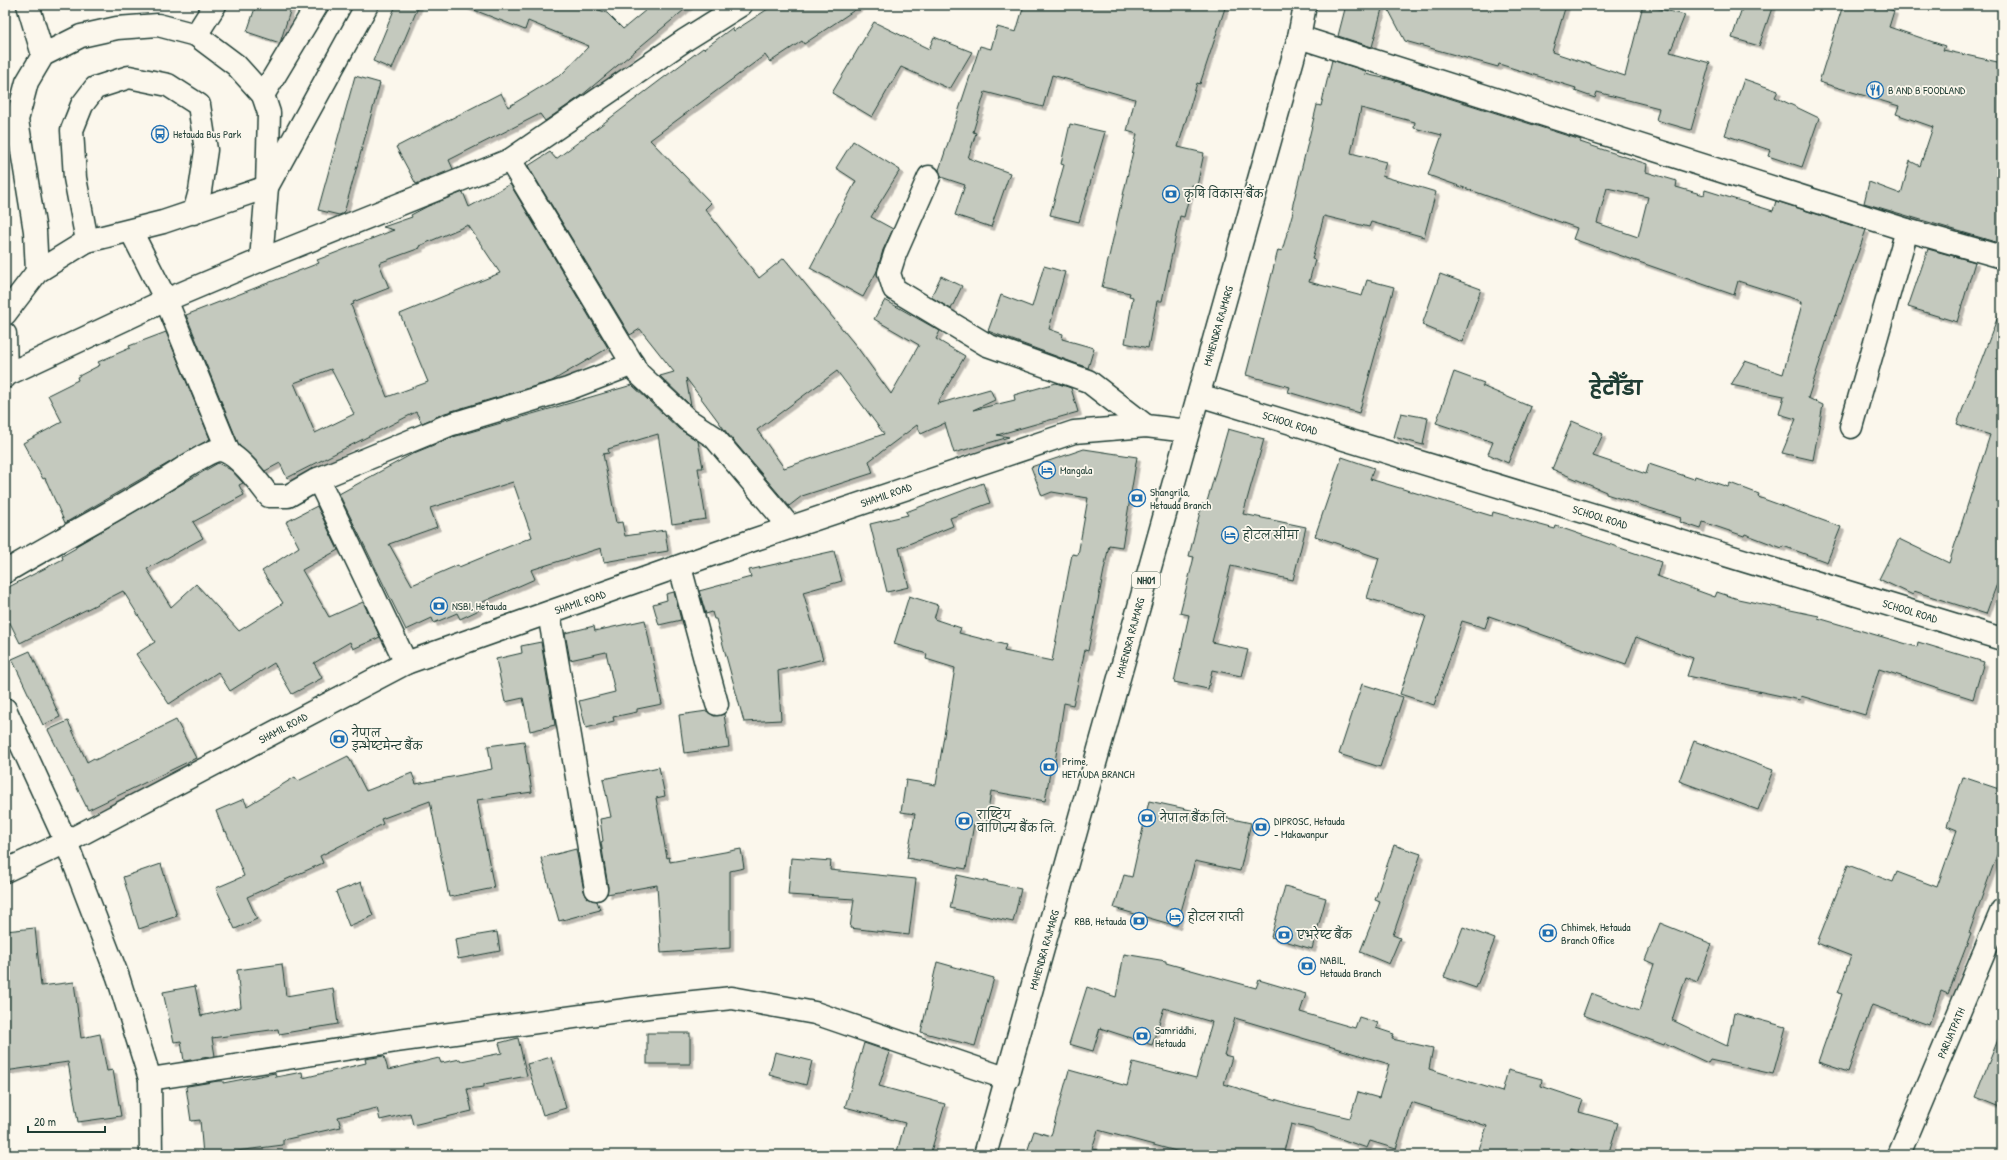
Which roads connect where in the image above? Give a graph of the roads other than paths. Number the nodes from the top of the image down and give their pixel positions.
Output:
1 (28, 5) edge
2 (215, 5) edge
3 (317, 5) edge
4 (367, 5) edge
5 (741, 5) edge
6 (1305, 5) edge
7 (196, 35) junction
8 (1300, 37) junction
9 (43, 55) junction
10 (263, 95) junction
11 (510, 160) junction
12 (929, 177) dead end
13 (267, 187) junction
14 (194, 212) junction
15 (1907, 230) junction
16 (131, 231) junction
17 (87, 241) junction
18 (2002, 257) edge
19 (261, 260) junction
20 (37, 272) junction
21 (166, 300) junction
22 (5, 314) edge
23 (5, 334) edge
24 (632, 364) junction
25 (5, 376) edge
26 (1199, 395) junction
27 (1146, 426) junction
28 (1851, 427) dead end
29 (1188, 431) junction
30 (229, 453) junction
31 (318, 479) junction
32 (790, 527) junction
33 (680, 567) junction
34 (5, 572) edge
35 (549, 613) junction
36 (2002, 639) edge
37 (406, 663) junction
38 (717, 704) dead end
39 (5, 709) edge
40 (66, 842) junction
41 (5, 871) edge
42 (596, 889) dead end
43 (2002, 910) edge
44 (1008, 1079) junction
45 (150, 1080) junction
46 (151, 1155) edge
47 (985, 1155) edge
48 (1899, 1155) edge

1 - 9 main road
2 - 7 main road
3 - 10 main road
4 - 13 main road
5 - 11 main road
6 - 8 main road, MAHENDRA RAJMARG / NH01
7 - 9 main road
7 - 10 main road
8 - 15 main road
8 - 26 main road, MAHENDRA RAJMARG / NH01
9 - 20 main road
10 - 13 main road
11 - 19 main road
11 - 24 main road
12 - 27 main road
13 - 14 main road
13 - 19 main road
14 - 16 main road
14 - 17 main road
15 - 18 main road
15 - 28 main road
16 - 17 main road
16 - 21 main road
17 - 20 main road
19 - 21 main road
20 - 22 main road
21 - 25 main road
21 - 30 main road
23 - 25 main road
24 - 31 main road
24 - 32 main road
26 - 29 main road, MAHENDRA RAJMARG / NH01
26 - 36 main road, SCHOOL ROAD
27 - 29 main road, SHAMIL ROAD
27 - 32 main road, SHAMIL ROAD
29 - 44 main road, MAHENDRA RAJMARG / NH01
30 - 31 main road
30 - 34 main road
31 - 37 main road
32 - 33 main road, SHAMIL ROAD
33 - 35 main road, SHAMIL ROAD
33 - 38 main road
35 - 37 main road, SHAMIL ROAD
35 - 42 main road
37 - 40 main road, SHAMIL ROAD
39 - 40 main road
40 - 41 main road, SHAMIL ROAD
40 - 45 main road
43 - 48 main road, PARIJATPATH
44 - 45 main road
44 - 47 main road, MAHENDRA RAJMARG / NH01
45 - 46 main road

